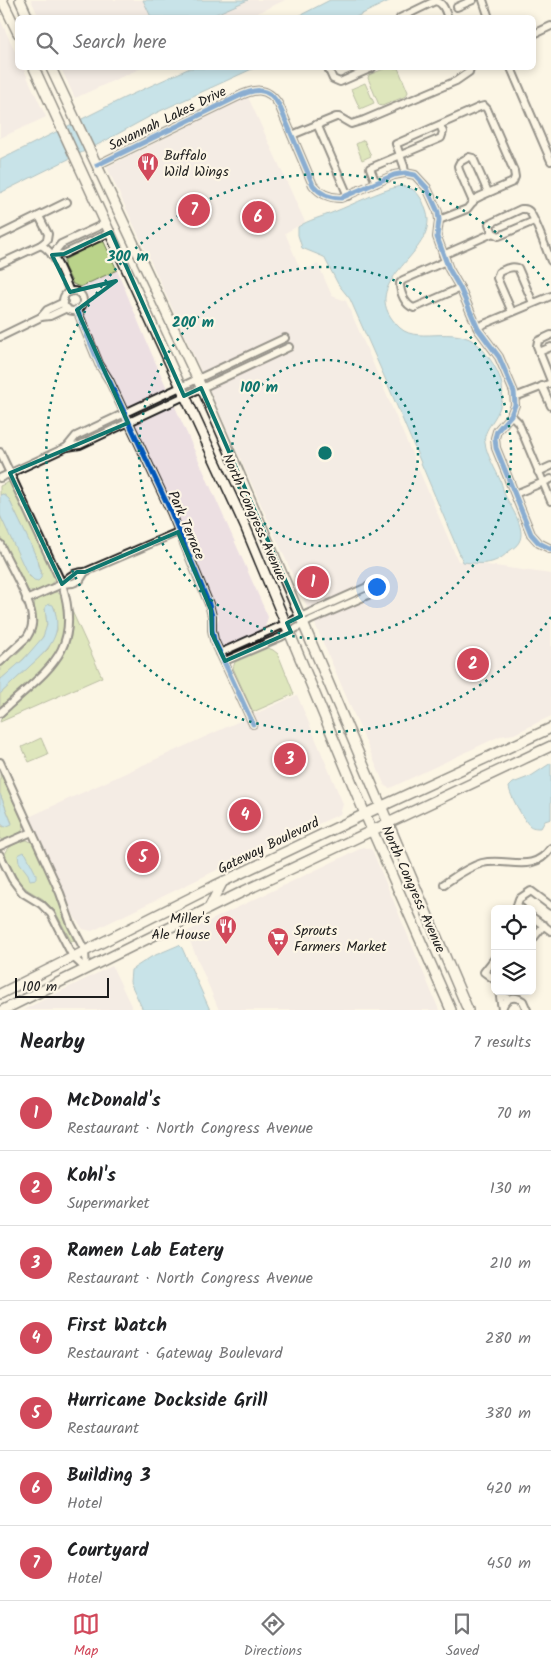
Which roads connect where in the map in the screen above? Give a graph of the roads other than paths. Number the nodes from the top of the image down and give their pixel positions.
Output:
1 (2, 0) edge
2 (20, 0) edge
3 (473, 0) edge
4 (483, 0) edge
5 (457, 7) dead end
6 (27, 15) edge
7 (406, 15) edge
8 (447, 15) edge
9 (488, 15) edge
10 (551, 26) edge
11 (15, 27) edge
12 (536, 33) edge
13 (35, 70) edge
14 (52, 70) edge
15 (329, 70) edge
16 (367, 70) edge
17 (470, 70) edge
18 (512, 70) edge
19 (318, 124) junction
20 (440, 125) junction
21 (292, 135) junction
22 (400, 155) junction
23 (551, 161) edge
24 (97, 165) junction
25 (405, 173) junction
26 (376, 183) junction
27 (488, 192) junction
28 (348, 196) junction
29 (68, 202) dead end
30 (473, 202) junction
31 (39, 216) junction
32 (439, 220) junction
33 (534, 221) junction
34 (106, 223) junction
35 (111, 232) junction
36 (492, 233) junction
37 (0, 235) edge
38 (130, 238) junction
39 (41, 245) junction
40 (52, 255) junction
41 (444, 258) junction
42 (551, 261) edge
43 (0, 264) edge
44 (460, 288) junction
45 (70, 292) junction
46 (551, 296) edge
47 (64, 302) junction
48 (534, 303) junction
49 (67, 308) junction
50 (78, 310) junction
51 (512, 312) junction
52 (42, 317) junction
53 (477, 327) junction
54 (551, 335) edge
55 (0, 337) edge
56 (285, 338) dead end
57 (289, 347) dead end
58 (551, 347) edge
59 (539, 352) junction
60 (236, 360) junction
61 (240, 370) junction
62 (551, 382) edge
63 (199, 383) junction
64 (542, 386) junction
65 (180, 387) junction
66 (185, 396) junction
67 (515, 397) junction
68 (551, 406) edge
69 (124, 414) junction
70 (511, 415) junction
71 (128, 422) junction
72 (67, 446) junction
73 (0, 452) edge
74 (551, 466) edge
75 (538, 472) junction
76 (10, 473) junction
77 (0, 478) edge
78 (551, 479) edge
79 (543, 482) junction
80 (515, 494) junction
81 (551, 501) edge
82 (178, 532) junction
83 (0, 544) edge
84 (551, 549) edge
85 (62, 584) junction
86 (26, 600) junction
87 (303, 620) junction
88 (289, 628) junction
89 (220, 653) junction
90 (224, 661) junction
91 (0, 662) edge
92 (0, 713) edge
93 (253, 724) dead end
94 (551, 728) edge
95 (551, 746) edge
96 (0, 762) edge
97 (382, 806) junction
98 (366, 814) junction
99 (389, 823) junction
100 (372, 830) junction
101 (32, 832) junction
102 (0, 846) edge
103 (551, 848) edge
104 (0, 854) edge
105 (222, 883) junction
106 (444, 884) dead end
107 (517, 905) edge
108 (551, 906) edge
109 (209, 908) junction
110 (536, 920) edge
111 (544, 925) junction
112 (551, 931) edge
113 (536, 935) edge
114 (85, 951) junction
115 (73, 957) junction
116 (491, 963) edge
117 (86, 969) junction
118 (491, 977) edge
119 (0, 994) edge
120 (500, 995) edge
121 (504, 995) edge
122 (508, 999) junction
123 (3, 1010) edge
124 (451, 1010) edge
125 (468, 1010) edge
126 (502, 1010) edge
127 (527, 1010) edge

1 - 11 main road
2 - 6 main road
3 - 5 street
4 - 9 street
7 - 8 street
10 - 12 street
13 - 34 main road, North Congress Avenue
14 - 24 main road, North Congress Avenue
15 - 16 street
17 - 19 street
18 - 23 street
19 - 21 street
19 - 28 street
20 - 22 street
20 - 22 street
20 - 27 street
21 - 24 street, Savannah Lakes Drive
21 - 28 street, Savannah Lakes Drive
22 - 25 street
22 - 26 street
24 - 38 main road, North Congress Avenue
25 - 26 street, Savannah Lakes Drive
25 - 32 street
26 - 28 street, Savannah Lakes Drive
27 - 30 street
27 - 30 street
29 - 31 street
30 - 32 street
31 - 37 street
31 - 39 street
32 - 41 street
33 - 36 street
33 - 36 street
33 - 42 street
34 - 35 main road, North Congress Avenue
34 - 38 main road
34 - 40 street
35 - 40 street
35 - 65 main road, North Congress Avenue
36 - 41 street
38 - 63 main road, North Congress Avenue
39 - 40 street, Park Terrace
39 - 43 street
40 - 45 street, Park Terrace
41 - 44 street
41 - 44 street
44 - 53 street
45 - 47 street
45 - 50 street, Park Terrace
46 - 48 street
47 - 49 street
47 - 52 street
48 - 51 street
48 - 51 street
49 - 50 street
49 - 52 street
50 - 69 street, Park Terrace
51 - 53 street
52 - 55 street
53 - 67 street
54 - 59 street
56 - 60 street
57 - 61 street
58 - 59 street
59 - 62 street
60 - 61 street
60 - 63 street
61 - 63 street
62 - 64 street
63 - 65 street
63 - 66 street
63 - 87 main road, North Congress Avenue
64 - 67 street
64 - 68 street
65 - 66 main road, North Congress Avenue
65 - 69 street
66 - 71 street
66 - 88 main road, North Congress Avenue
67 - 70 street
69 - 71 street, Park Terrace
69 - 72 street
70 - 75 street
70 - 80 street
71 - 72 street
71 - 82 street, Park Terrace
72 - 76 street
73 - 76 street
74 - 75 street
75 - 79 street
76 - 77 street
76 - 85 street
78 - 79 street
79 - 80 street
79 - 81 street
80 - 84 street
82 - 85 street
82 - 89 street, Park Terrace
83 - 86 street
85 - 86 street
85 - 92 street
86 - 91 street
87 - 87 street
87 - 88 street
87 - 97 main road, North Congress Avenue
88 - 89 street
88 - 90 street
88 - 98 main road, North Congress Avenue
89 - 90 street, Park Terrace
90 - 93 street, Park Terrace
94 - 97 main road, Gateway Boulevard
95 - 99 main road
96 - 101 street
97 - 98 main road, Gateway Boulevard
97 - 99 main road, North Congress Avenue
98 - 100 main road, North Congress Avenue
98 - 105 main road, Gateway Boulevard
99 - 100 main road
99 - 125 main road, North Congress Avenue
100 - 109 main road
100 - 124 main road, North Congress Avenue
101 - 102 street
101 - 114 street
103 - 106 street
104 - 115 street
105 - 109 main road
105 - 114 main road, Gateway Boulevard
107 - 108 street
109 - 117 main road
110 - 111 street
111 - 112 street
111 - 113 street
114 - 115 main road, Gateway Boulevard
114 - 117 street
115 - 117 street
115 - 119 main road, Gateway Boulevard
116 - 118 street
117 - 123 main road
120 - 126 street
121 - 122 street
122 - 126 street
122 - 127 street

